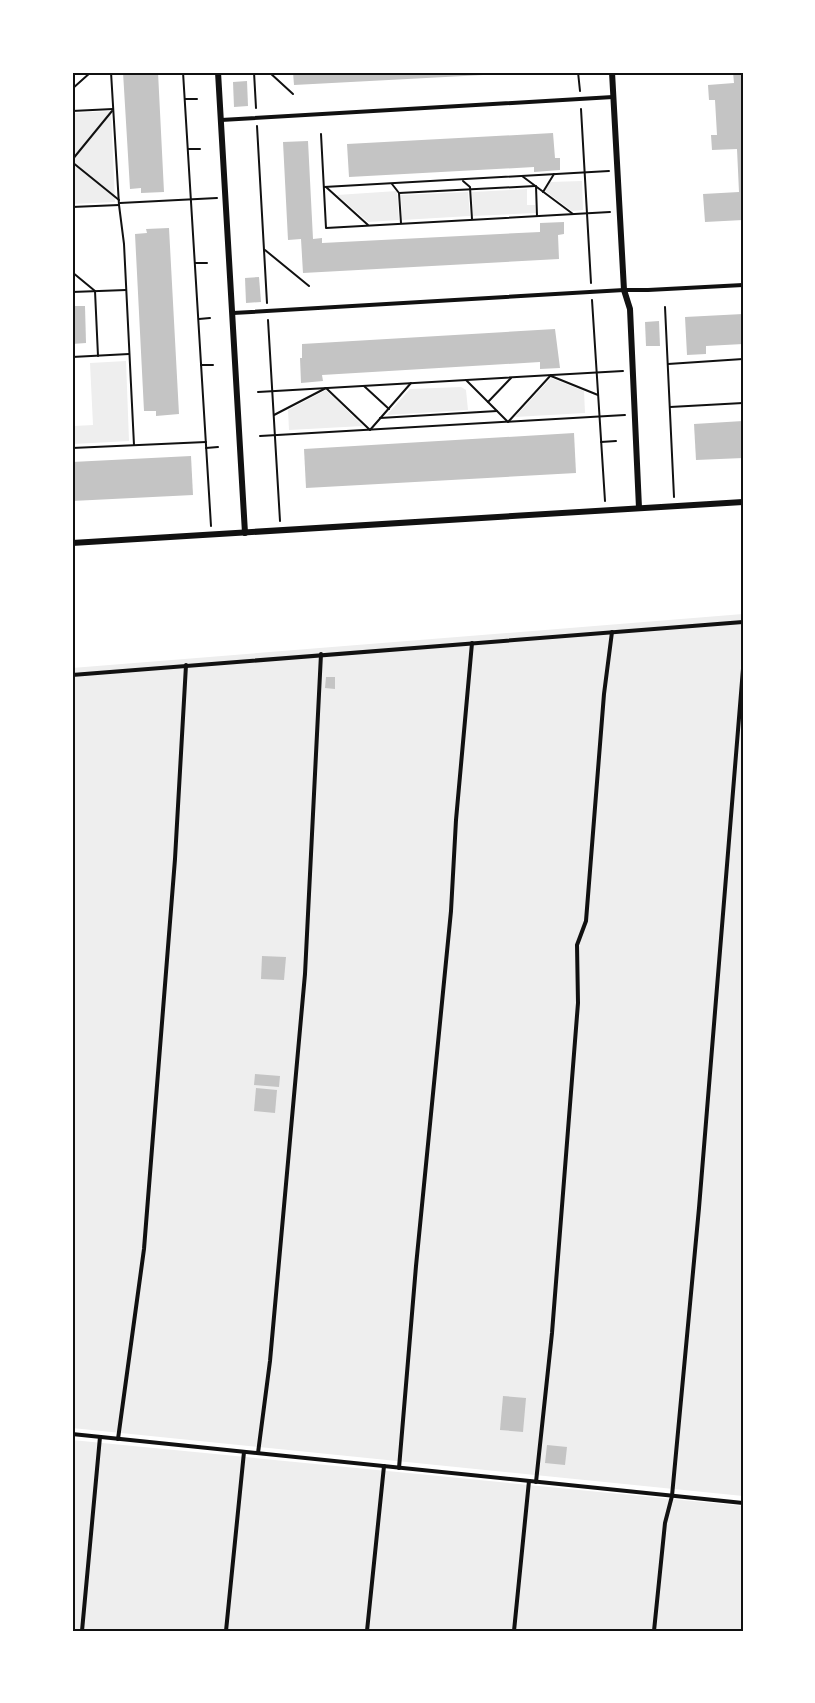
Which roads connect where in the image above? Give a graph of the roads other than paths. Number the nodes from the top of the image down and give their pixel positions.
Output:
1 (218, 72) edge
2 (612, 72) edge
3 (613, 97) junction
4 (221, 120) junction
5 (743, 285) edge
6 (624, 290) junction
7 (232, 313) junction
8 (743, 502) edge
9 (639, 508) junction
10 (245, 532) junction
11 (72, 543) edge
12 (743, 622) edge
13 (612, 632) junction
14 (472, 643) junction
15 (321, 654) junction
16 (186, 665) junction
17 (743, 669) edge
18 (72, 675) edge
19 (72, 1434) edge
20 (100, 1437) junction
21 (118, 1439) junction
22 (244, 1452) junction
23 (258, 1453) junction
24 (384, 1466) junction
25 (399, 1468) junction
26 (529, 1481) junction
27 (536, 1482) junction
28 (672, 1496) junction
29 (743, 1503) edge
30 (82, 1631) edge
31 (226, 1631) edge
32 (367, 1631) edge
33 (514, 1631) edge
34 (654, 1631) edge

1 - 4 street
2 - 3 street
3 - 4 lane
3 - 6 street
4 - 7 street
5 - 6 lane
6 - 7 lane
6 - 9 street
7 - 10 street
8 - 9 street
9 - 10 street
10 - 11 street
12 - 13 lane
13 - 14 lane
13 - 27 lane
14 - 15 lane
14 - 25 lane
15 - 16 lane
15 - 23 lane
16 - 18 lane
16 - 21 lane
17 - 28 lane
19 - 20 lane
20 - 21 lane
20 - 30 lane
21 - 22 lane
22 - 23 lane
22 - 31 lane
23 - 24 lane
24 - 25 lane
24 - 32 lane
25 - 26 lane
26 - 27 lane
26 - 33 lane
27 - 28 lane
28 - 29 lane
28 - 34 lane

